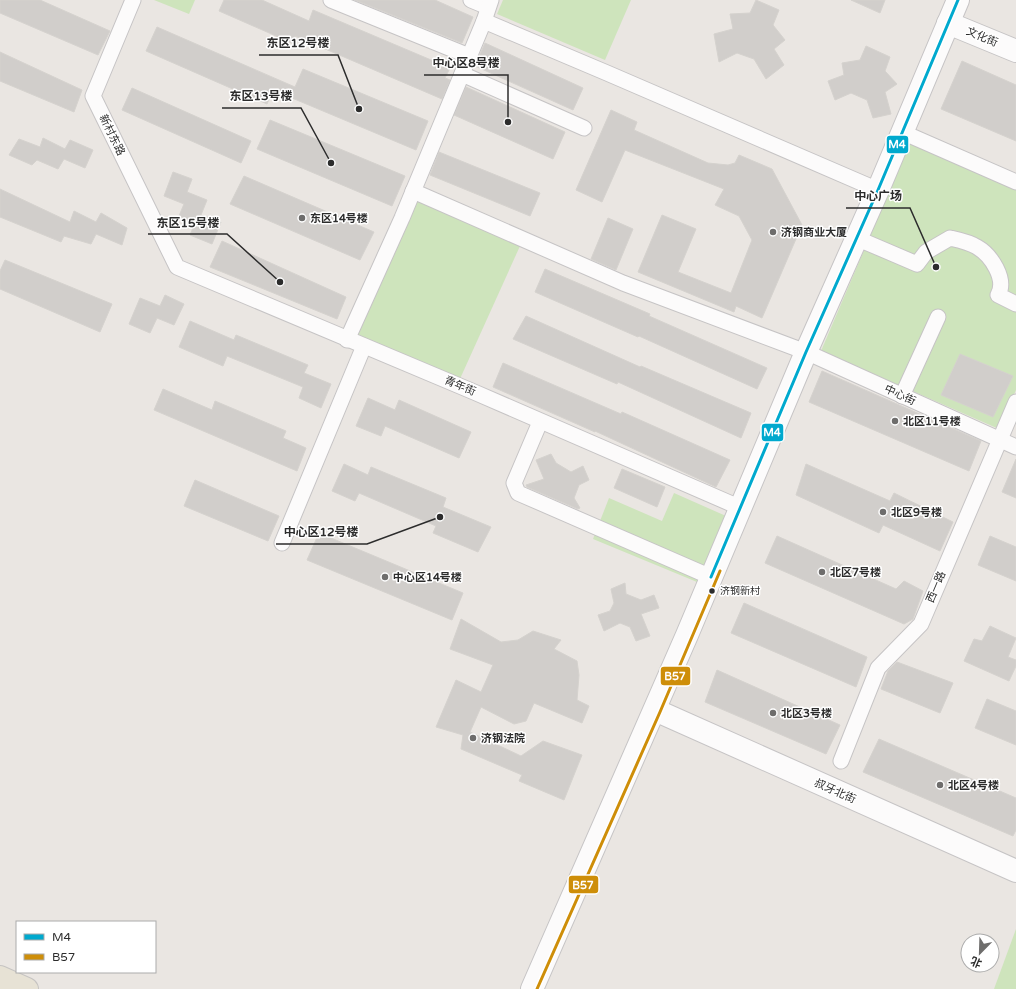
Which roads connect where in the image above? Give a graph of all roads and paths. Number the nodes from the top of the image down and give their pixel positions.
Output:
1 (134, 0) edge
2 (331, 0) edge
3 (471, 0) edge
4 (958, 0) edge
5 (487, 10) edge
6 (948, 23) junction
7 (1016, 52) edge
8 (469, 56) junction
9 (462, 74) junction
10 (584, 128) dead end
11 (902, 132) junction
12 (1016, 182) edge
13 (878, 190) junction
14 (413, 191) junction
15 (856, 238) junction
16 (177, 267) joint
17 (1016, 304) edge
18 (938, 317) dead end
19 (347, 340) junction
20 (364, 346) junction
21 (806, 352) junction
22 (902, 396) junction
23 (1016, 402) edge
24 (540, 422) junction
25 (999, 440) junction
26 (1016, 447) edge
27 (741, 508) junction
28 (282, 543) dead end
29 (711, 577) junction
30 (654, 710) junction
31 (841, 761) dead end
32 (1016, 871) edge
33 (0, 977) edge
34 (27, 989) edge
35 (532, 989) edge

1 - 16 street, 新村东路
2 - 8 street
3 - 5 street
4 - 6 street
5 - 8 street
5 - 13 street
6 - 7 street, 文化街
6 - 11 street
8 - 9 street
9 - 10 street
9 - 14 street
11 - 12 street
11 - 13 street
13 - 15 street
14 - 19 street
14 - 21 street, 中心街
15 - 17 street
15 - 21 street
16 - 19 street, 青年街
18 - 22 street
19 - 20 street, 青年街
20 - 24 street, 青年街
20 - 28 street
21 - 22 street, 中心街
21 - 27 street
22 - 25 street, 中心街
23 - 25 street, 西一路
24 - 27 street, 青年街
24 - 29 street
25 - 26 street, 中心街
25 - 31 street, 西一路
27 - 29 street
29 - 30 street
30 - 32 street, 叔牙北街
30 - 35 street
33 - 34 main road

